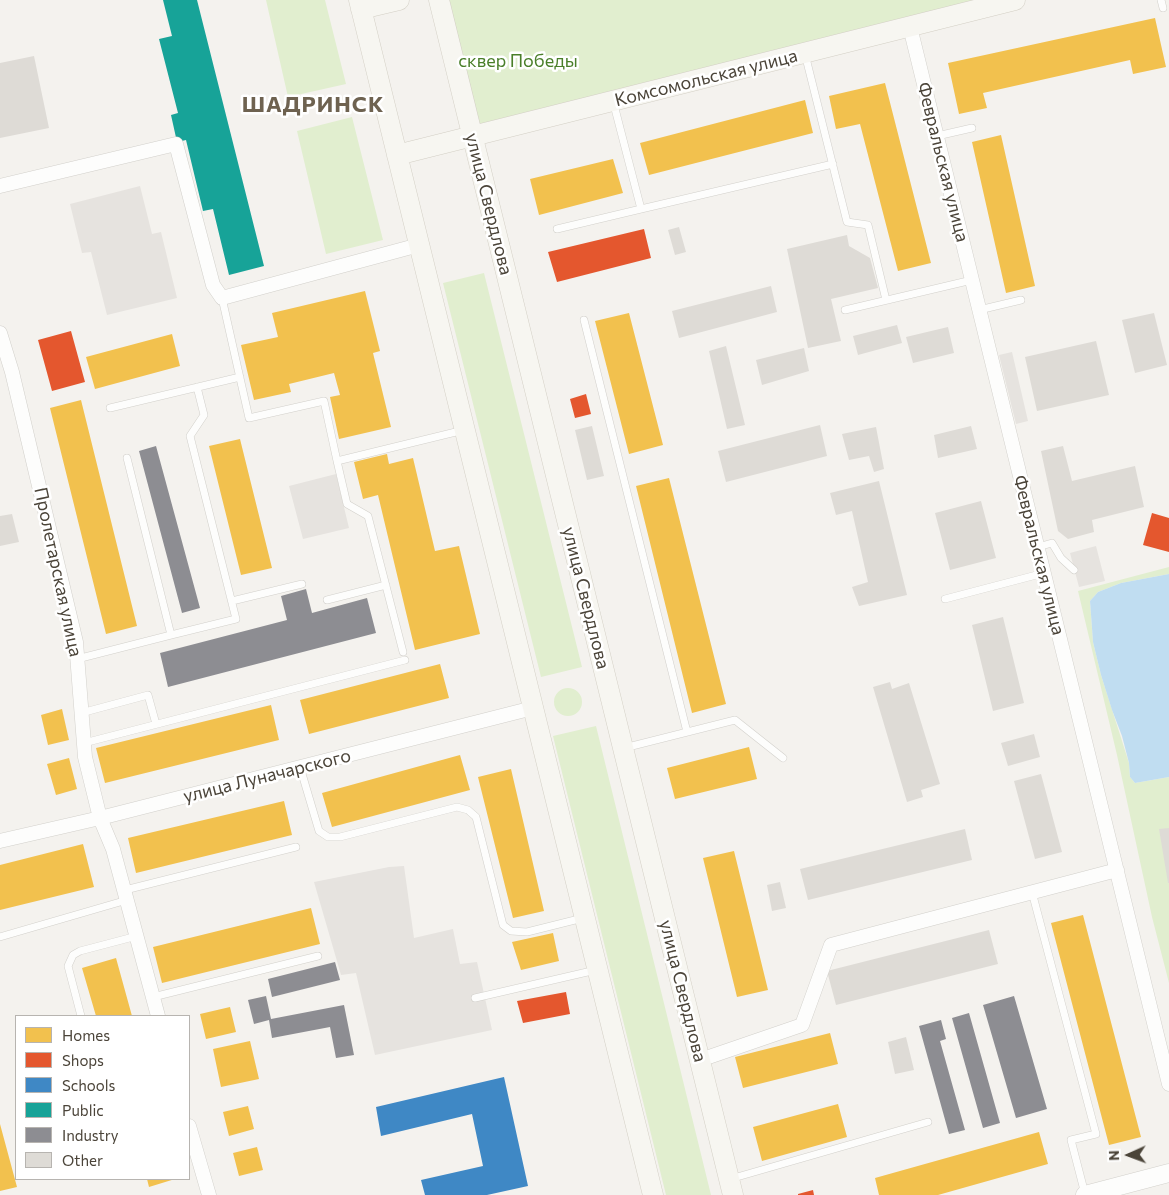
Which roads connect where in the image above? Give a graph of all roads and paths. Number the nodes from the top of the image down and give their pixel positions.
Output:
1 (399, 0) edge
2 (439, 0) edge
3 (1015, 0) edge
4 (1161, 0) edge
5 (360, 5) edge
6 (1163, 8) dead end
7 (910, 26) junction
8 (804, 53) junction
9 (613, 101) junction
10 (972, 128) dead end
11 (473, 136) junction
12 (937, 136) junction
13 (397, 155) junction
14 (833, 164) junction
15 (0, 186) edge
16 (641, 208) junction
17 (557, 229) dead end
18 (419, 245) junction
19 (972, 280) junction
20 (222, 298) junction
21 (886, 300) junction
22 (1021, 300) dead end
23 (845, 310) dead end
24 (979, 310) junction
25 (584, 320) dead end
26 (0, 333) edge
27 (240, 376) junction
28 (197, 387) junction
29 (110, 408) dead end
30 (464, 430) junction
31 (127, 458) dead end
32 (337, 461) junction
33 (1038, 547) junction
34 (1074, 570) dead end
35 (1044, 573) junction
36 (302, 584) dead end
37 (386, 585) junction
38 (945, 599) dead end
39 (327, 600) dead end
40 (232, 601) junction
41 (171, 635) junction
42 (77, 659) junction
43 (533, 708) junction
44 (81, 713) junction
45 (156, 724) junction
46 (687, 732) junction
47 (84, 743) junction
48 (623, 748) junction
49 (783, 758) dead end
50 (300, 767) junction
51 (100, 818) junction
52 (0, 841) edge
53 (296, 847) dead end
54 (1116, 870) junction
55 (1032, 892) junction
56 (126, 895) junction
57 (584, 917) junction
58 (137, 936) junction
59 (0, 937) edge
60 (318, 956) dead end
61 (597, 970) junction
62 (153, 997) junction
63 (475, 998) dead end
64 (81, 1015) edge
65 (158, 1015) edge
66 (700, 1060) junction
67 (1169, 1084) edge
68 (928, 1122) dead end
69 (190, 1129) edge
70 (1169, 1173) edge
71 (731, 1187) edge
72 (209, 1195) edge
73 (653, 1195) edge
74 (1085, 1195) edge

1 - 5 main road
2 - 11 main road, улица Свердлова
3 - 7 main road, Комсомольская улица
4 - 6 lane
5 - 13 main road
7 - 8 main road, Комсомольская улица
7 - 12 street, Февральская улица
8 - 9 main road, Комсомольская улица
8 - 14 lane
9 - 11 main road, Комсомольская улица
9 - 16 lane
10 - 12 lane
11 - 13 main road, Комсомольская улица
11 - 48 main road, улица Свердлова
12 - 19 street, Февральская улица
13 - 18 main road
14 - 16 lane
14 - 21 lane
15 - 20 street
16 - 17 lane
18 - 20 street
18 - 30 main road
19 - 21 lane
19 - 24 street, Февральская улица
20 - 27 lane
21 - 23 lane
22 - 24 lane
24 - 33 street, Февральская улица
25 - 46 lane
26 - 42 street, Пролетарская улица
27 - 28 lane
27 - 32 lane
28 - 29 lane
28 - 40 lane
30 - 32 lane
30 - 43 main road
31 - 41 lane
32 - 37 lane
33 - 34 lane
33 - 35 street, Февральская улица
35 - 38 lane
35 - 54 street, Февральская улица
36 - 40 lane
37 - 39 lane
37 - 45 lane
40 - 41 lane
41 - 42 lane
42 - 44 street, Пролетарская улица
43 - 50 street, улица Луначарского
43 - 57 main road
44 - 45 lane
44 - 47 street, Пролетарская улица
45 - 47 lane
46 - 48 lane
46 - 49 lane
47 - 51 street, Пролетарская улица
48 - 66 main road, улица Свердлова
50 - 51 street, улица Луначарского
50 - 57 lane
51 - 52 street, улица Луначарского
51 - 56 street, Пролетарская улица
53 - 56 lane
54 - 55 street
54 - 67 street, Февральская улица
55 - 66 street
55 - 74 lane
56 - 58 street, Пролетарская улица
56 - 59 lane
57 - 61 main road
58 - 62 street, Пролетарская улица
58 - 64 lane
60 - 62 lane
61 - 63 lane
61 - 73 main road
62 - 65 street, Пролетарская улица
66 - 71 main road, улица Свердлова
68 - 71 lane
69 - 72 street
70 - 74 street

